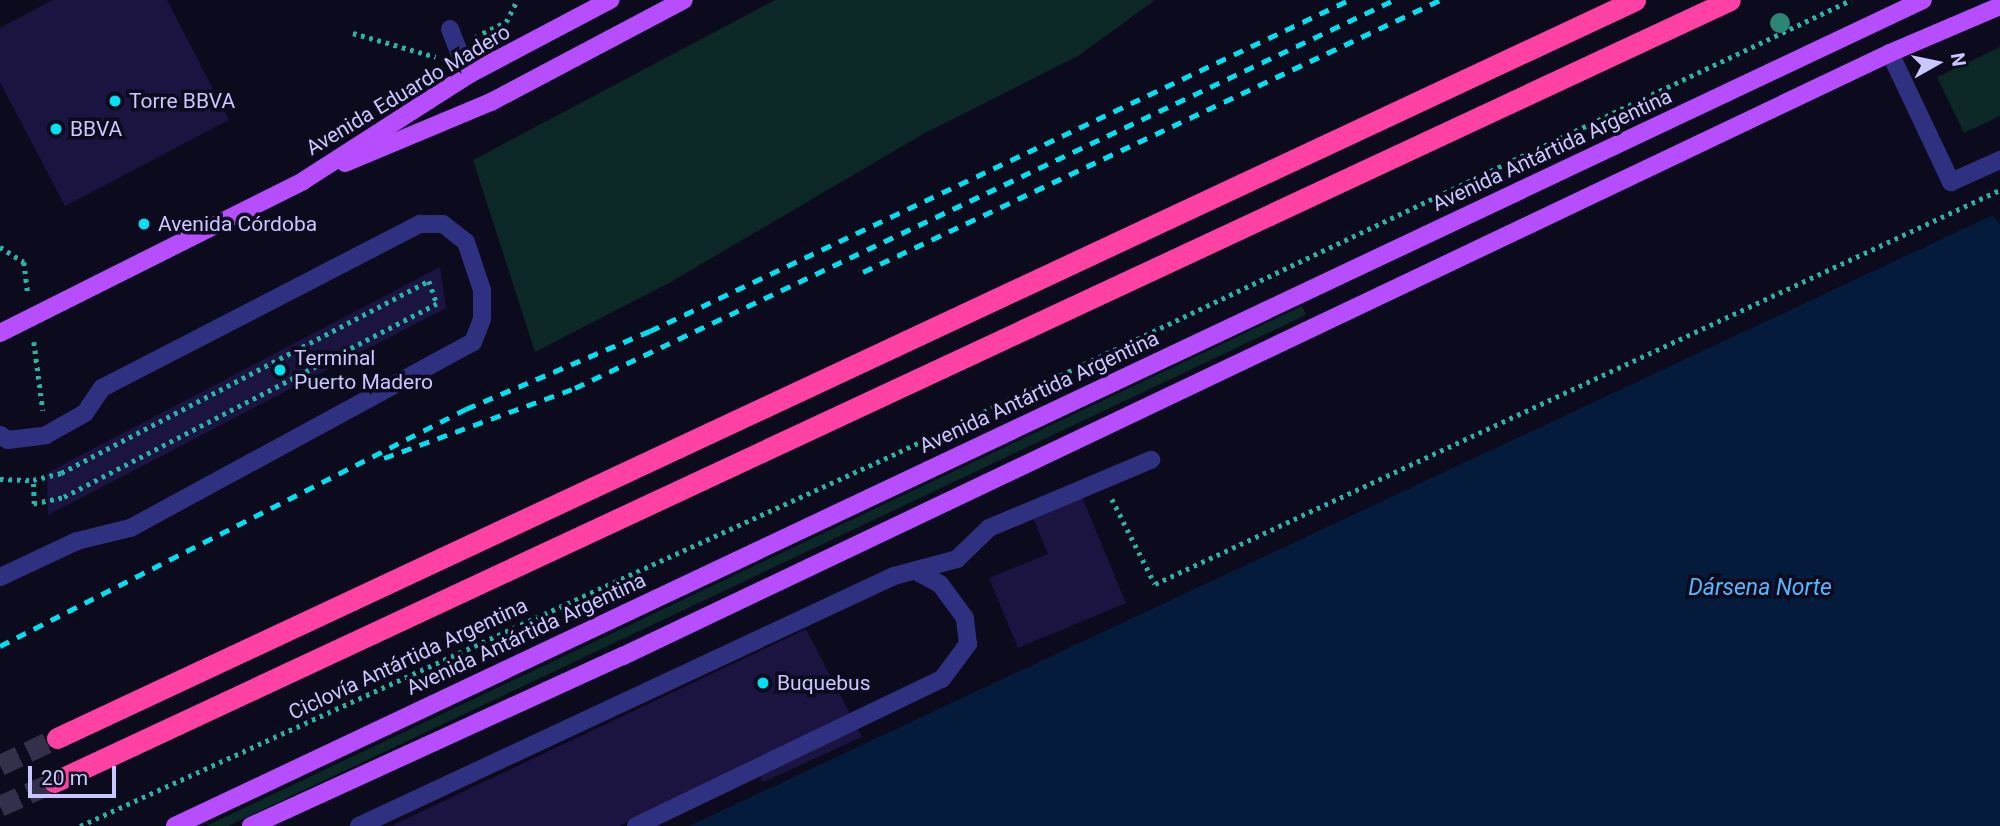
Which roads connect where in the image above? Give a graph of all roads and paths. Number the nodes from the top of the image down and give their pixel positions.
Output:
1 (517, 0) edge
2 (610, 0) edge
3 (684, 0) edge
4 (1635, 0) edge
5 (1730, 0) edge
6 (1851, 0) edge
7 (1923, 0) edge
8 (2000, 6) edge
9 (506, 22) dead end
10 (450, 29) dead end
11 (1890, 53) junction
12 (468, 75) junction
13 (2000, 160) edge
14 (303, 181) junction
15 (2000, 190) edge
16 (0, 333) edge
17 (0, 435) edge
18 (1151, 460) dead end
19 (0, 479) edge
20 (33, 480) junction
21 (1102, 480) junction
22 (919, 573) junction
23 (0, 577) edge
24 (57, 738) tunnel mouth
25 (54, 782) tunnel mouth
26 (399, 806) junction
27 (80, 826) edge
28 (175, 826) edge
29 (251, 826) edge
30 (359, 826) edge
31 (393, 826) edge
32 (636, 826) edge

1 - 9 path
2 - 12 main road, Avenida Eduardo Madero
3 - 14 main road, Avenida Eduardo Madero
4 - 24 highway
5 - 25 highway
6 - 27 path, Ciclovía Antártida Argentina
7 - 28 main road, Avenida Antártida Argentina
8 - 11 main road
10 - 12 lane
11 - 13 lane
11 - 29 main road
12 - 14 main road, Avenida Eduardo Madero
14 - 16 main road, Avenida Eduardo Madero
15 - 21 path
17 - 23 lane
18 - 21 lane
19 - 20 path
20 - 20 path
21 - 22 lane
22 - 26 lane
22 - 32 lane
26 - 30 lane
26 - 31 lane

